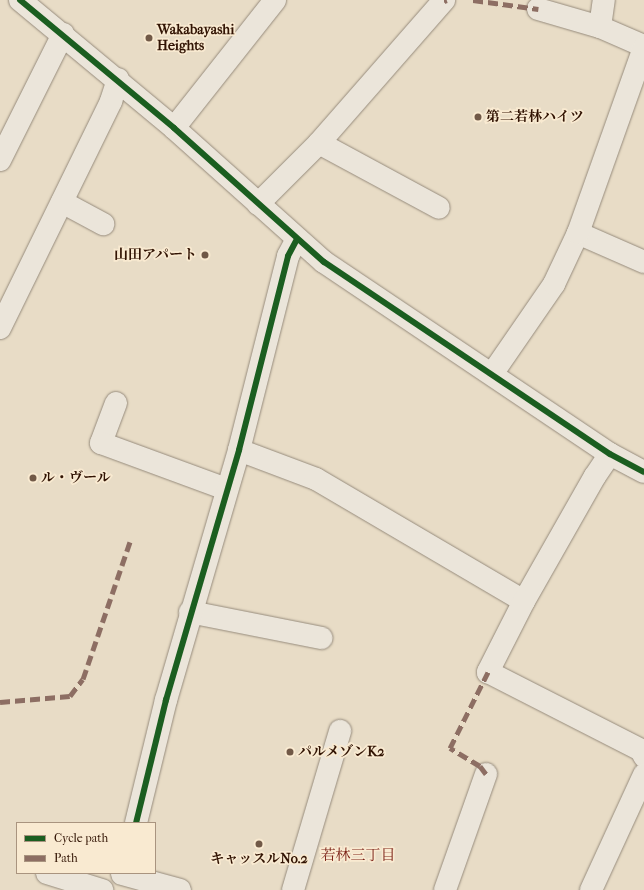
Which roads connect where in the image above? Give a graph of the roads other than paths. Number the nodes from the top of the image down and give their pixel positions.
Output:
1 (20, 0) edge
2 (275, 0) edge
3 (444, 0) edge
4 (604, 0) edge
5 (538, 9) dead end
6 (600, 27) junction
7 (63, 34) junction
8 (644, 47) edge
9 (118, 80) junction
10 (174, 128) junction
11 (319, 143) junction
12 (0, 160) edge
13 (62, 202) junction
14 (258, 204) junction
15 (439, 208) dead end
16 (103, 224) dead end
17 (578, 233) junction
18 (297, 239) junction
19 (644, 262) edge
20 (0, 328) edge
21 (492, 374) junction
22 (116, 403) dead end
23 (239, 450) junction
24 (610, 454) junction
25 (644, 472) edge
26 (226, 489) junction
27 (524, 601) junction
28 (190, 612) junction
29 (321, 638) dead end
30 (340, 731) dead end
31 (643, 750) edge
32 (486, 774) dead end
33 (644, 775) edge
34 (136, 822) edge
35 (51, 874) edge
36 (120, 879) edge
37 (102, 890) edge
38 (180, 890) edge
39 (293, 890) edge
40 (445, 890) edge
41 (591, 890) edge

1 - 7 street
2 - 10 street
3 - 11 street
4 - 6 street
5 - 6 street
6 - 8 street
7 - 9 street
7 - 12 street
8 - 17 street
9 - 10 street
9 - 13 street
10 - 14 street
11 - 14 street
11 - 15 street
13 - 16 street
13 - 20 street
14 - 18 street
17 - 19 street
17 - 21 street
18 - 21 street
18 - 23 street
21 - 24 street
22 - 26 street
23 - 26 street
23 - 27 street
24 - 25 street
24 - 27 street
26 - 28 street
27 - 31 street
28 - 29 street
28 - 34 street
30 - 39 street
32 - 40 street
33 - 41 street
35 - 37 street
36 - 38 street

